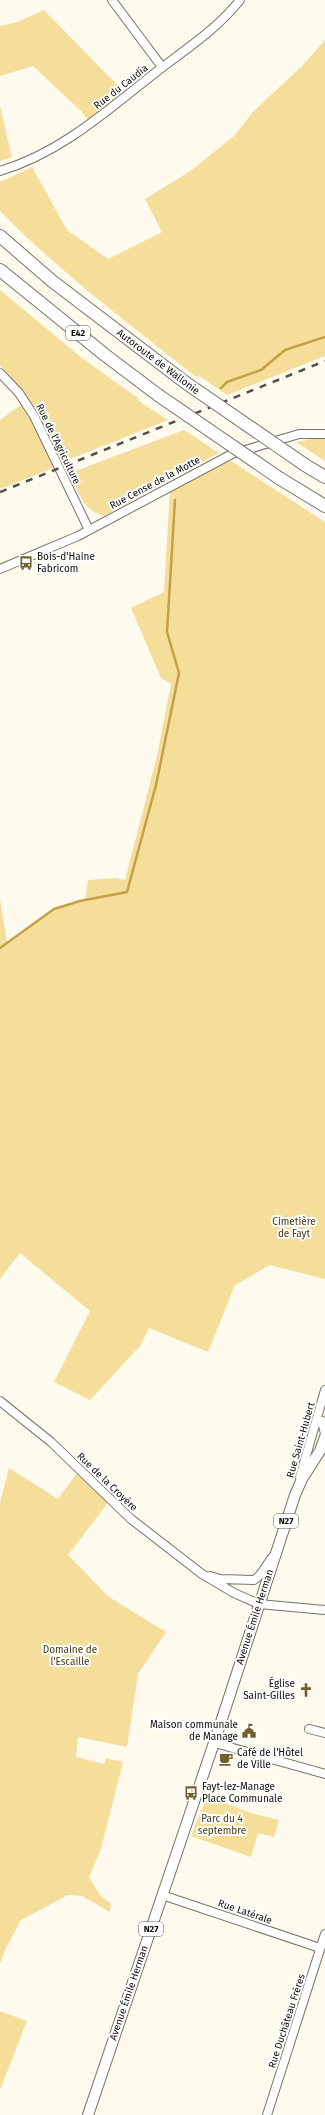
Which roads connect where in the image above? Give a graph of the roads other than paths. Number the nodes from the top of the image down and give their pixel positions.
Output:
1 (112, 0) edge
2 (240, 0) edge
3 (162, 67) junction
4 (0, 170) edge
5 (0, 236) edge
6 (0, 270) edge
7 (0, 373) edge
8 (325, 434) edge
9 (325, 477) edge
10 (325, 506) edge
11 (89, 530) junction
12 (0, 569) edge
13 (325, 1390) edge
14 (0, 1401) edge
15 (322, 1420) edge
16 (325, 1434) edge
17 (311, 1441) junction
18 (323, 1444) edge
19 (295, 1495) junction
20 (275, 1554) junction
21 (202, 1574) junction
22 (259, 1604) junction
23 (325, 1610) edge
24 (309, 1729) dead end
25 (325, 1733) edge
26 (215, 1743) junction
27 (325, 1774) edge
28 (162, 1895) junction
29 (325, 1934) edge
30 (320, 1948) junction
31 (88, 2115) edge
32 (267, 2115) edge

1 - 3 street
2 - 3 street, Rue du Caudia
3 - 4 street, Rue du Caudia
5 - 9 highway, Autoroute de Wallonie / E42, bridge
6 - 10 highway, E42, bridge
7 - 11 street, Rue de l'Agriculture
8 - 11 street, Rue Cense de la Motte
11 - 12 street, Rue Cense de la Motte
13 - 15 street, Rue Saint-Hubert
14 - 21 street, Rue de la Croyère
15 - 16 street
15 - 17 street, Rue Saint-Hubert
16 - 18 street
17 - 18 street
17 - 19 street, Rue Saint-Hubert
18 - 19 main road, Avenue Émile Herman / N27
19 - 20 main road, Avenue Émile Herman / N27
20 - 21 street, Rue de la Croyère
20 - 22 main road, Avenue Émile Herman / N27
21 - 22 street, Rue de la Croyère
22 - 23 street, Rue de la Croyère
22 - 26 main road, Avenue Émile Herman / N27
24 - 25 street
26 - 27 street
26 - 28 main road, Avenue Émile Herman / N27
28 - 30 street, Rue Latérale
28 - 31 main road, Avenue Émile Herman / N27
29 - 30 street, Rue Duchâteau Frères
30 - 32 street, Rue Duchâteau Frères

